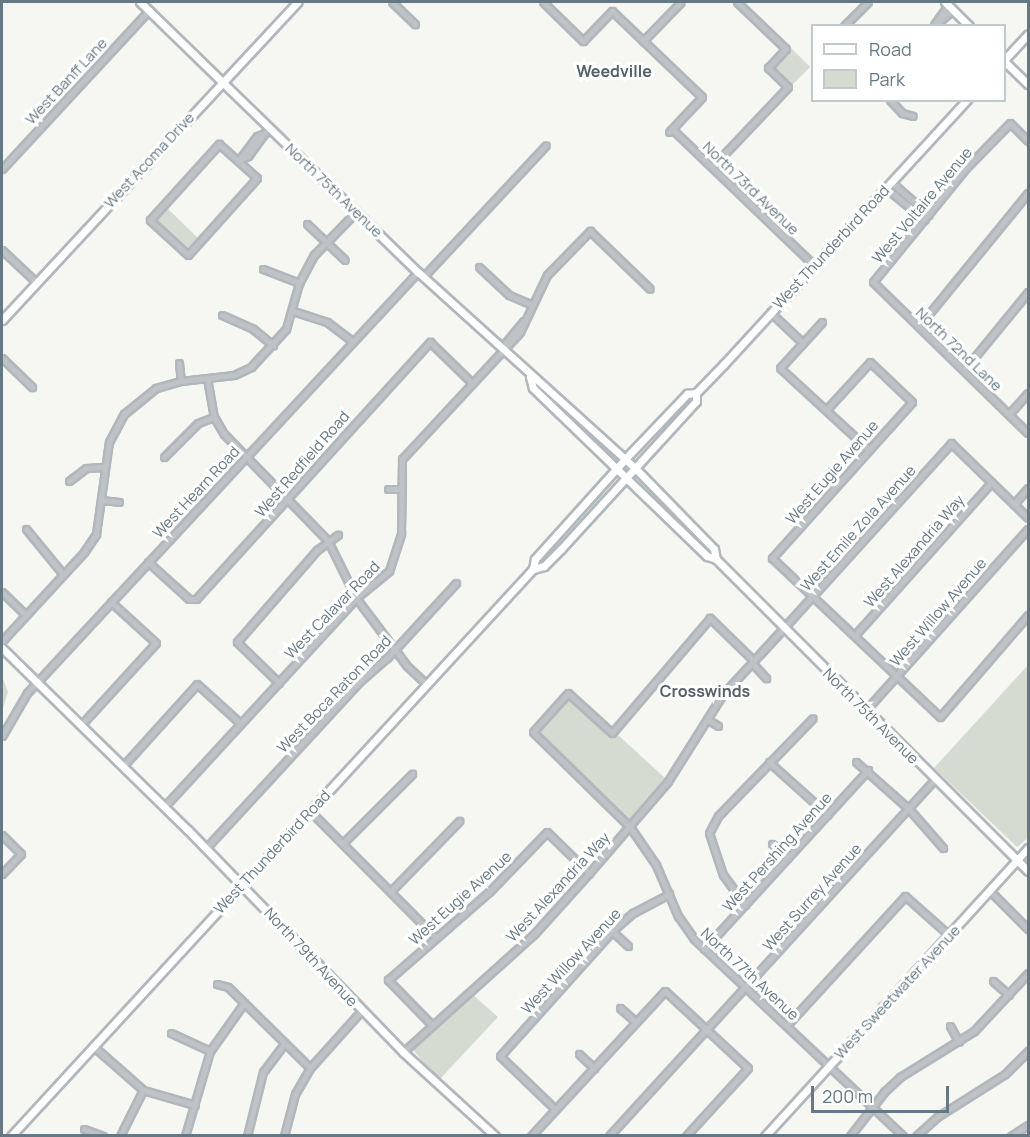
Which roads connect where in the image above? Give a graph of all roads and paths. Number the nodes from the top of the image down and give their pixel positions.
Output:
1 (140, 2) edge
2 (297, 2) edge
3 (392, 2) edge
4 (543, 2) edge
5 (681, 2) edge
6 (737, 2) edge
7 (867, 2) edge
8 (949, 5) edge
9 (149, 10) junction
10 (416, 24) dead end
11 (846, 24) edge
12 (935, 24) edge
13 (967, 24) edge
14 (1029, 34) edge
15 (644, 41) junction
16 (1006, 59) edge
17 (1006, 61) edge
18 (223, 82) junction
19 (1029, 84) edge
20 (893, 102) edge
21 (965, 102) edge
22 (913, 116) dead end
23 (1029, 141) edge
24 (546, 145) dead end
25 (239, 160) junction
26 (712, 167) junction
27 (2, 169) edge
28 (889, 185) junction
29 (1029, 193) edge
30 (356, 212) junction
31 (927, 218) junction
32 (307, 224) dead end
33 (327, 242) junction
34 (2, 250) edge
35 (345, 260) dead end
36 (814, 266) junction
37 (479, 267) dead end
38 (263, 269) dead end
39 (871, 271) dead end
40 (420, 274) junction
41 (875, 279) junction
42 (36, 282) junction
43 (299, 283) junction
44 (650, 289) dead end
45 (1029, 292) edge
46 (532, 305) junction
47 (293, 311) junction
48 (770, 312) junction
49 (222, 315) dead end
50 (2, 320) edge
51 (822, 322) dead end
52 (919, 326) junction
53 (352, 341) junction
54 (803, 343) junction
55 (273, 345) junction
56 (501, 349) junction
57 (2, 358) edge
58 (179, 363) dead end
59 (964, 370) junction
60 (530, 377) junction
61 (207, 378) junction
62 (181, 381) junction
63 (471, 382) junction
64 (32, 387) dead end
65 (696, 393) junction
66 (1029, 393) edge
67 (826, 410) junction
68 (1009, 414) junction
69 (214, 417) junction
70 (1029, 433) edge
71 (867, 448) junction
72 (245, 456) junction
73 (164, 457) dead end
74 (625, 459) junction
75 (104, 467) junction
76 (635, 468) junction
77 (617, 469) junction
78 (626, 477) junction
79 (69, 481) dead end
80 (992, 482) junction
81 (1029, 488) edge
82 (388, 489) dead end
83 (400, 489) junction
84 (289, 499) junction
85 (101, 500) junction
86 (119, 502) dead end
87 (1014, 504) junction
88 (1029, 518) edge
89 (26, 529) dead end
90 (1029, 530) edge
91 (338, 535) dead end
92 (328, 541) junction
93 (716, 559) junction
94 (148, 562) junction
95 (533, 569) junction
96 (63, 574) junction
97 (456, 583) dead end
98 (2, 592) edge
99 (813, 597) junction
100 (357, 598) junction
101 (111, 602) junction
102 (26, 615) junction
103 (1029, 615) edge
104 (783, 629) junction
105 (855, 635) junction
106 (2, 641) edge
107 (2, 648) edge
108 (395, 649) junction
109 (755, 660) junction
110 (897, 676) junction
111 (766, 678) dead end
112 (37, 682) junction
113 (279, 683) junction
114 (426, 684) junction
115 (865, 711) junction
116 (707, 718) junction
117 (813, 718) dead end
118 (241, 724) junction
119 (81, 725) junction
120 (718, 726) dead end
121 (2, 736) edge
122 (769, 762) junction
123 (856, 762) dead end
124 (123, 766) junction
125 (868, 770) junction
126 (412, 774) dead end
127 (935, 779) junction
128 (164, 807) junction
129 (909, 808) junction
130 (310, 811) junction
131 (828, 815) junction
132 (459, 821) dead end
133 (630, 827) junction
134 (2, 835) edge
135 (343, 843) junction
136 (772, 844) dead end
137 (206, 848) junction
138 (943, 848) dead end
139 (1029, 848) edge
140 (788, 858) junction
141 (1017, 860) junction
142 (1029, 871) edge
143 (590, 873) junction
144 (2, 874) edge
145 (241, 885) junction
146 (391, 891) junction
147 (990, 891) junction
148 (669, 894) junction
149 (746, 904) junction
150 (1029, 929) edge
151 (612, 931) junction
152 (949, 935) junction
153 (435, 937) junction
154 (628, 946) dead end
155 (704, 949) junction
156 (1029, 973) edge
157 (993, 981) dead end
158 (217, 984) dead end
159 (745, 987) junction
160 (1009, 995) junction
161 (244, 1003) junction
162 (620, 1008) dead end
163 (362, 1010) junction
164 (636, 1022) junction
165 (431, 1024) junction
166 (787, 1025) junction
167 (950, 1026) dead end
168 (707, 1029) junction
169 (171, 1033) dead end
170 (959, 1042) junction
171 (285, 1043) junction
172 (93, 1046) junction
173 (210, 1051) junction
174 (1029, 1051) edge
175 (403, 1052) junction
176 (579, 1054) dead end
177 (829, 1065) junction
178 (310, 1068) junction
179 (594, 1068) junction
180 (143, 1090) junction
181 (195, 1105) junction
182 (871, 1106) junction
183 (555, 1109) junction
184 (1029, 1125) edge
185 (84, 1129) dead end
186 (11, 1136) edge
187 (103, 1136) edge
188 (120, 1136) edge
189 (185, 1136) edge
190 (247, 1136) edge
191 (284, 1136) edge
192 (495, 1136) edge
193 (531, 1136) edge
194 (609, 1136) edge
195 (686, 1136) edge
196 (765, 1136) edge
197 (850, 1136) edge
198 (903, 1136) edge
199 (916, 1136) edge
200 (1011, 1136) edge

1 - 9 main road, North 75th Avenue
2 - 18 main road, West Acoma Drive
3 - 10 street
4 - 15 street
5 - 15 street
6 - 26 street
7 - 11 street
8 - 12 street
8 - 13 main road
9 - 18 main road, North 75th Avenue
9 - 27 street, West Banff Lane
14 - 16 main road
15 - 26 street, North 73rd Avenue
17 - 19 main road
18 - 30 main road, North 75th Avenue
18 - 42 main road, West Acoma Drive
20 - 22 street
21 - 28 main road, West Thunderbird Road
23 - 31 street, West Voltaire Avenue
24 - 40 street, West Hearn Road
25 - 25 street
25 - 25 street
26 - 36 street, North 73rd Avenue
28 - 31 street
28 - 36 main road, West Thunderbird Road
29 - 52 street
30 - 33 street
30 - 40 main road, North 75th Avenue
31 - 41 street, West Voltaire Avenue
32 - 33 street
33 - 35 street
33 - 43 street
34 - 42 street
36 - 48 main road, West Thunderbird Road
37 - 46 street
38 - 43 street
39 - 41 street, West Voltaire Avenue
40 - 53 street, West Hearn Road
40 - 56 main road, North 75th Avenue
41 - 52 street, North 72nd Lane
42 - 50 main road, West Acoma Drive
43 - 47 street
44 - 46 street, West Calavar Road
45 - 59 street
46 - 56 street, West Calavar Road
47 - 53 street
47 - 55 street
48 - 54 street
48 - 65 main road, West Thunderbird Road
49 - 55 street
51 - 54 street
52 - 59 street, North 72nd Lane
53 - 72 street, West Hearn Road
54 - 67 street
55 - 61 street
56 - 60 main road, North 75th Avenue
56 - 63 street, West Calavar Road
57 - 64 street
58 - 62 street
59 - 68 street, North 72nd Lane
60 - 74 main road, North 75th Avenue
60 - 77 main road, North 75th Avenue
61 - 62 street
61 - 69 street
62 - 75 street
63 - 83 street, West Calavar Road
63 - 84 street, West Redfield Road
65 - 74 main road, West Thunderbird Road
65 - 76 main road, West Thunderbird Road
66 - 68 street
67 - 71 street
67 - 71 street, West Eugie Avenue
68 - 70 street, North 72nd Lane
69 - 72 street
69 - 73 street
71 - 99 street, West Eugie Avenue
72 - 84 street
72 - 94 street, West Hearn Road
74 - 76 main road, North 75th Avenue
74 - 77 main road, West Thunderbird Road
75 - 79 street
75 - 85 street
76 - 78 main road, West Thunderbird Road
76 - 93 main road, North 75th Avenue
77 - 78 main road, North 75th Avenue
77 - 95 main road, West Thunderbird Road
78 - 93 main road, North 75th Avenue
78 - 95 main road, West Thunderbird Road
80 - 87 street
80 - 99 street, West Emile Zola Avenue
80 - 105 street, West Alexandria Way
81 - 87 street
82 - 83 street
83 - 100 street, West Calavar Road
84 - 92 street
84 - 94 street, West Redfield Road
85 - 86 street
85 - 96 street
87 - 88 street
89 - 96 street
90 - 110 street, West Willow Avenue
91 - 92 street
92 - 100 street
92 - 113 street
93 - 104 main road, North 75th Avenue
94 - 101 street, West Hearn Road
95 - 114 main road, West Thunderbird Road
96 - 102 street
97 - 108 street, West Boca Raton Road
98 - 102 street
99 - 104 street, West Emile Zola Avenue
99 - 105 street
100 - 108 street
100 - 113 street, West Calavar Road
101 - 112 street, West Hearn Road
101 - 119 street
102 - 106 street
103 - 110 street
104 - 109 street, West Alexandria Way
104 - 115 main road, North 75th Avenue
105 - 110 street
107 - 112 main road, North 79th Avenue
108 - 114 street
108 - 137 street, West Boca Raton Road
109 - 111 street
109 - 116 street, West Alexandria Way
109 - 133 street, North 77th Avenue
110 - 115 street, West Willow Avenue
112 - 119 main road, North 79th Avenue
112 - 121 street, West Hearn Road
113 - 118 street, West Calavar Road
114 - 130 main road, West Thunderbird Road
115 - 127 main road, North 75th Avenue
116 - 120 street
116 - 133 street, West Alexandria Way
117 - 122 street
118 - 124 street
118 - 128 street, West Calavar Road
119 - 124 main road, North 79th Avenue
122 - 131 street
122 - 149 street
123 - 125 street
124 - 128 main road, North 79th Avenue
125 - 129 street
125 - 131 street, West Pershing Avenue
126 - 135 street
127 - 129 street, West Surrey Avenue
127 - 141 main road, North 75th Avenue
128 - 137 main road, North 79th Avenue
129 - 138 street
129 - 159 street, West Surrey Avenue
130 - 135 street
130 - 145 main road, West Thunderbird Road
131 - 140 street, West Pershing Avenue
132 - 146 street
133 - 143 street, West Alexandria Way
133 - 148 street, North 77th Avenue
134 - 144 street
135 - 146 street
136 - 140 street
137 - 145 main road, North 79th Avenue
139 - 141 main road, West Sweetwater Avenue
140 - 149 street, West Pershing Avenue
141 - 142 main road, North 75th Avenue
141 - 147 main road, West Sweetwater Avenue
143 - 153 street, West Eugie Avenue
143 - 165 street, West Alexandria Way
145 - 163 main road, North 79th Avenue
145 - 172 main road, West Thunderbird Road
146 - 153 street
147 - 150 street
147 - 152 main road, West Sweetwater Avenue
148 - 151 street, West Willow Avenue
148 - 155 street, North 77th Avenue
149 - 155 street, West Pershing Avenue
151 - 154 street
151 - 183 street, West Willow Avenue
152 - 166 street
152 - 177 main road, West Sweetwater Avenue
153 - 165 street, West Eugie Avenue
155 - 159 street, North 77th Avenue
156 - 160 street
157 - 160 street
158 - 161 street
159 - 166 street, North 77th Avenue
159 - 168 street, West Surrey Avenue
160 - 170 street
161 - 171 street
161 - 173 street
162 - 164 street
163 - 175 main road, North 79th Avenue
163 - 178 street
164 - 168 street
164 - 179 street
165 - 175 street, West Alexandria Way
166 - 177 street, North 77th Avenue
167 - 170 street
168 - 194 street, West Surrey Avenue
168 - 195 street
169 - 173 street
170 - 182 street
171 - 178 street
171 - 190 street
172 - 180 street
172 - 186 main road, West Thunderbird Road
173 - 181 street
174 - 199 street
175 - 192 main road, North 79th Avenue
176 - 179 street
177 - 182 street, North 77th Avenue
177 - 196 main road, West Sweetwater Avenue
178 - 191 street
179 - 183 street
180 - 181 street
180 - 188 street
181 - 189 street
182 - 197 street
182 - 198 street, North 77th Avenue
183 - 193 street
184 - 200 street
185 - 187 street

